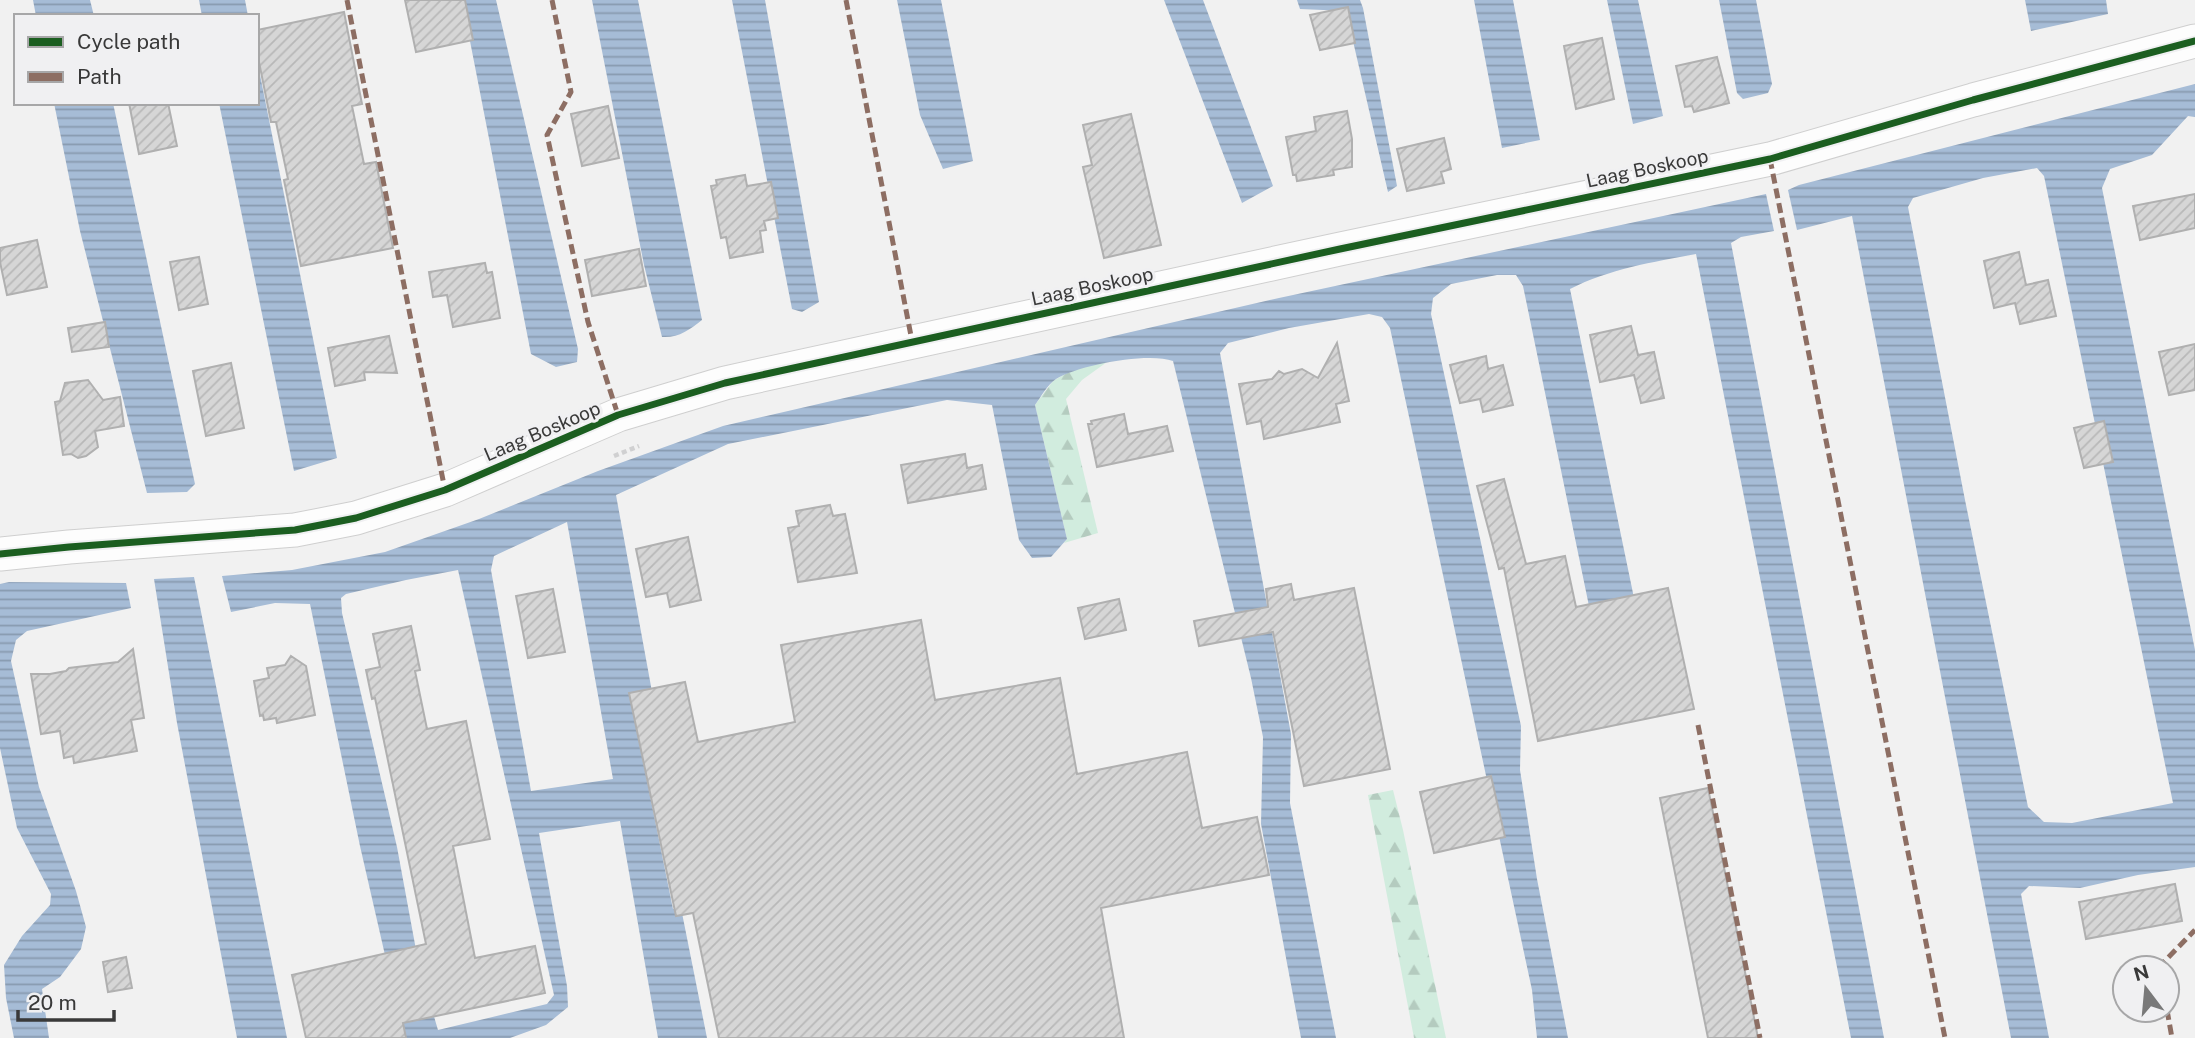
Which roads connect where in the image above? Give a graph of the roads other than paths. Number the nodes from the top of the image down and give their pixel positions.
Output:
1 (2195, 41) edge
2 (0, 554) edge

1 - 2 street, Laag Boskoop

